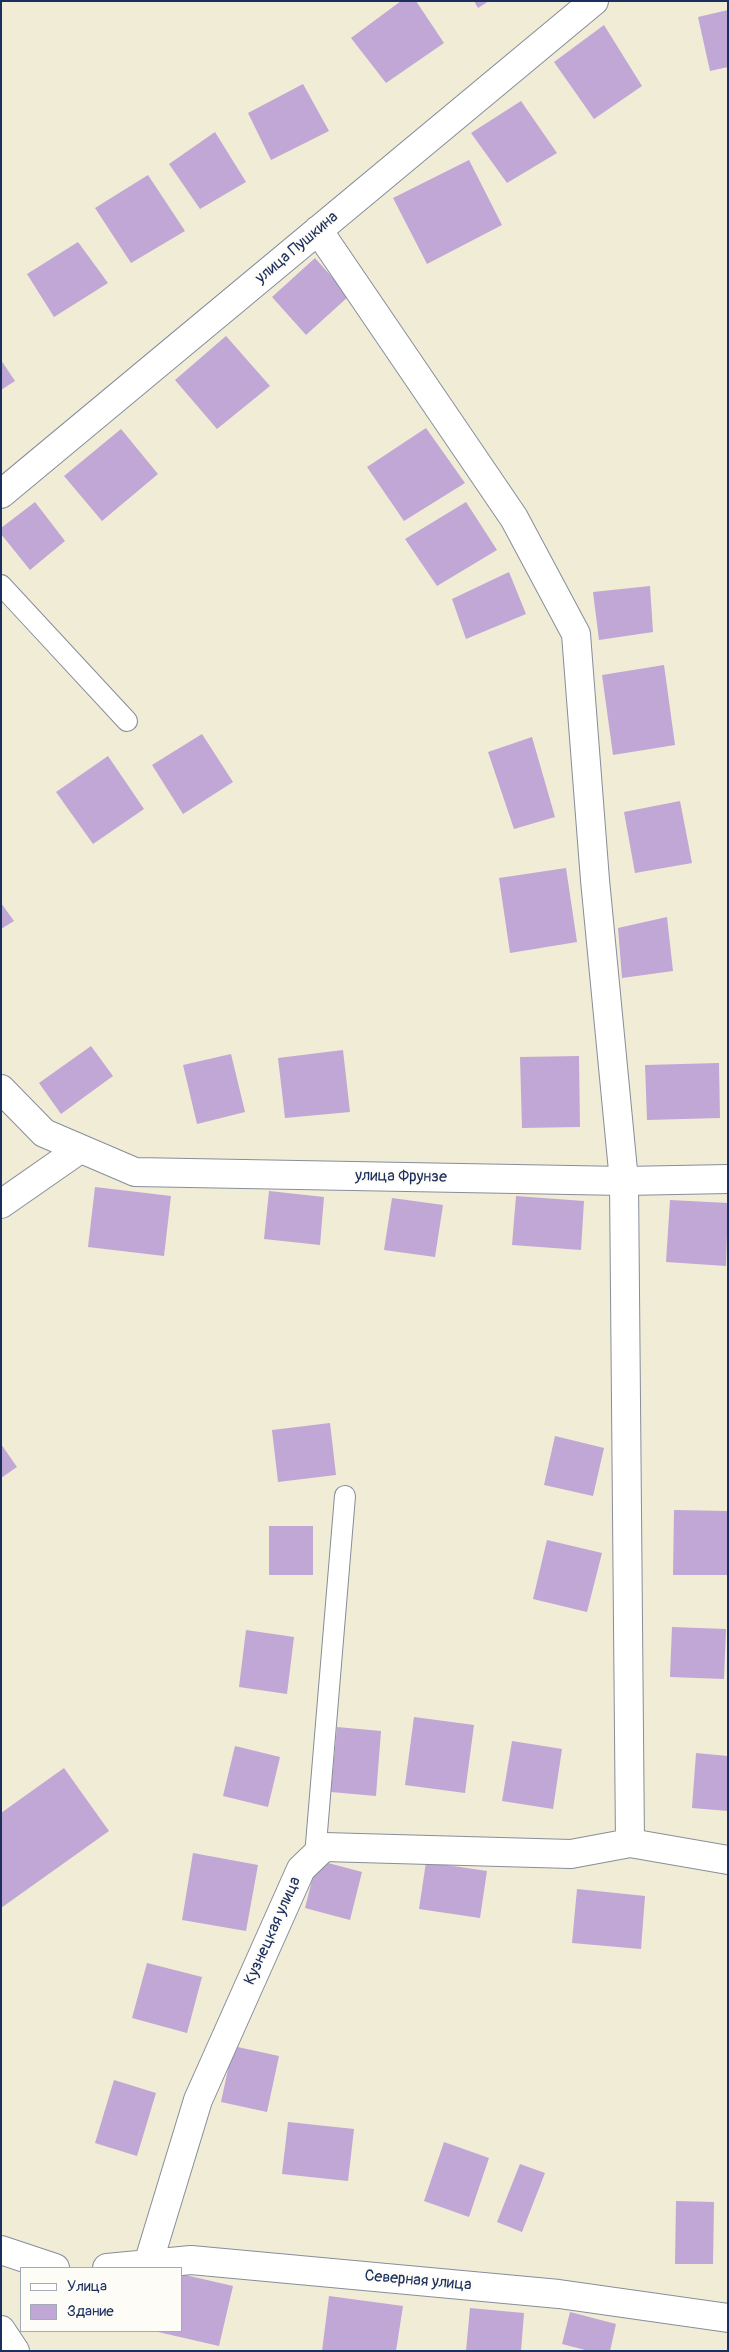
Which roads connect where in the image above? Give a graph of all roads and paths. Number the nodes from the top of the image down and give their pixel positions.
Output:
1 (594, 1) edge
2 (318, 230) junction
3 (1, 494) edge
4 (1, 586) edge
5 (127, 721) dead end
6 (1, 1089) edge
7 (80, 1149) junction
8 (728, 1179) edge
9 (624, 1181) junction
10 (1, 1204) edge
11 (345, 1496) dead end
12 (630, 1843) junction
13 (315, 1856) junction
14 (728, 1860) edge
15 (1, 2250) edge
16 (148, 2264) junction
17 (52, 2267) edge
18 (117, 2267) edge
19 (728, 2318) edge

1 - 2 street, улица Пушкина
2 - 3 street, улица Пушкина
2 - 9 street
4 - 5 lane
6 - 7 street, улица Фрунзе
7 - 9 street, улица Фрунзе
7 - 10 street
8 - 9 street, улица Фрунзе
9 - 12 street
11 - 13 lane
12 - 13 street, Кузнецкая улица
12 - 14 street, Кузнецкая улица
13 - 16 street, Кузнецкая улица
15 - 17 street
16 - 18 street, Северная улица
16 - 19 street, Северная улица

